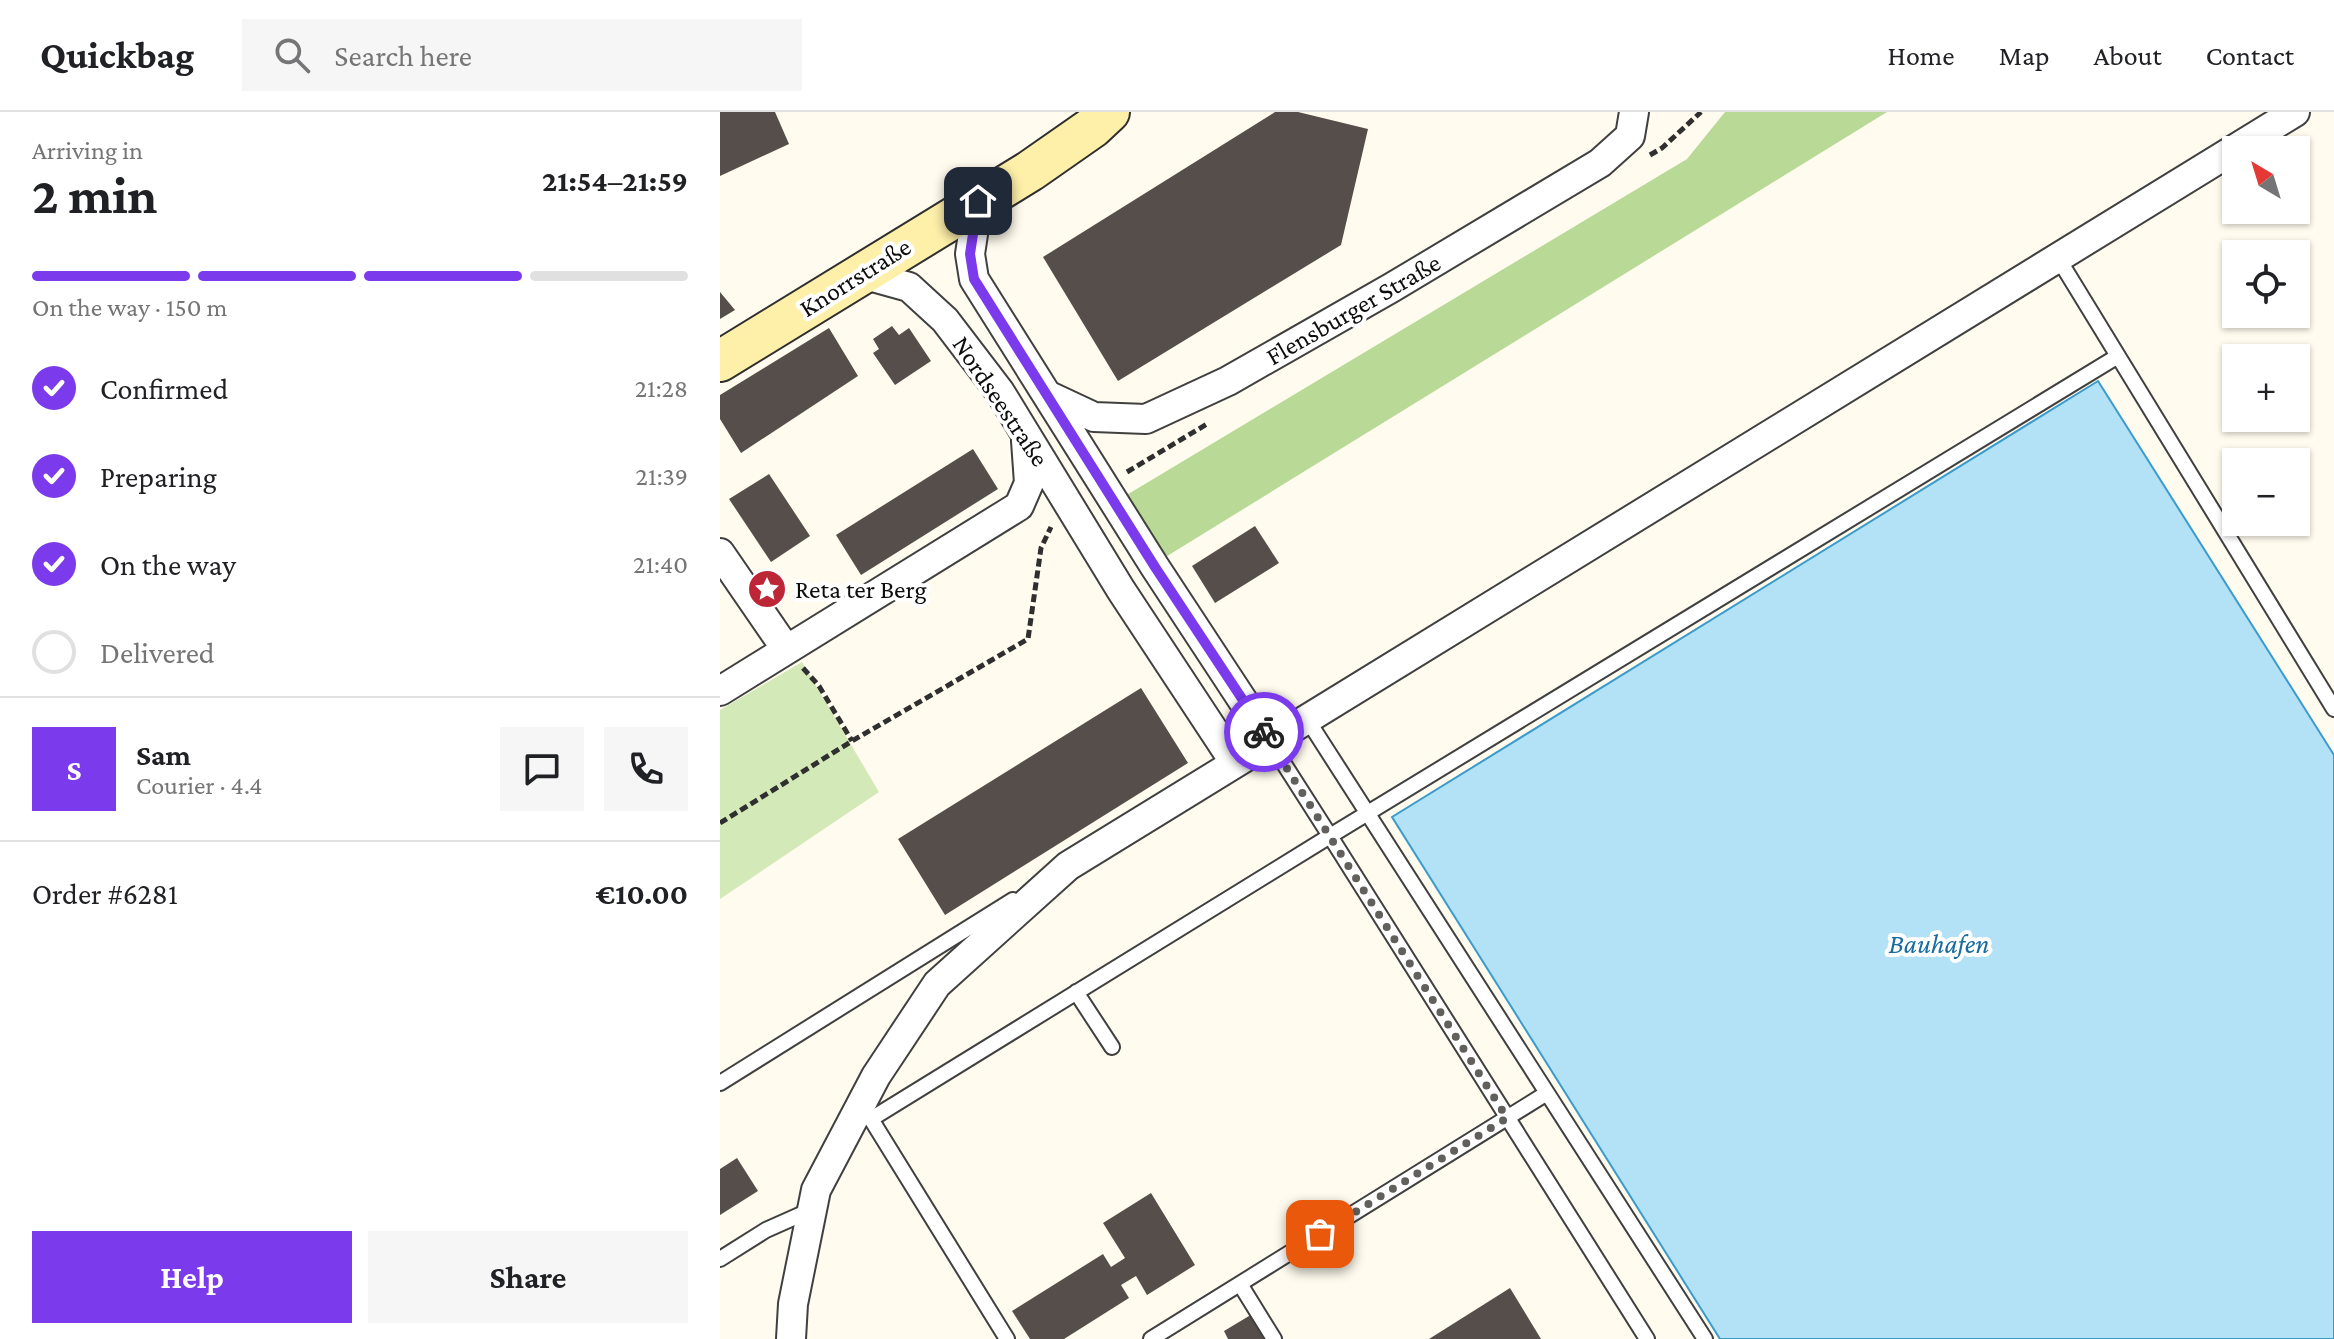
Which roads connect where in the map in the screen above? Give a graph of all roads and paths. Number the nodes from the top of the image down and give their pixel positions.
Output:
1 (1109, 112) edge
2 (1701, 112) edge
3 (2295, 112) edge
4 (1633, 119) edge
5 (1662, 148) dead end
6 (978, 201) junction
7 (2058, 258) junction
8 (862, 274) junction
9 (2118, 356) junction
10 (720, 361) edge
11 (1047, 395) junction
12 (1026, 436) junction
13 (1144, 462) dead end
14 (1104, 486) junction
15 (1069, 507) junction
16 (720, 553) edge
17 (1148, 555) junction
18 (1114, 578) junction
19 (786, 649) junction
20 (720, 691) edge
21 (2334, 709) edge
22 (1307, 719) junction
23 (852, 741) junction
24 (1270, 742) junction
25 (1235, 763) junction
26 (1367, 813) junction
27 (720, 823) edge
28 (1330, 836) junction
29 (1068, 866) junction
30 (1076, 992) junction
31 (1112, 1047) dead end
32 (720, 1083) edge
33 (1547, 1093) junction
34 (1507, 1118) junction
35 (871, 1119) junction
36 (843, 1136) junction
37 (812, 1209) junction
38 (720, 1259) edge
39 (1240, 1284) junction
40 (791, 1339) edge
41 (1007, 1339) edge
42 (1151, 1339) edge
43 (1274, 1339) edge
44 (1647, 1339) edge
45 (1705, 1339) edge

1 - 6 main road, Knorrstraße
2 - 5 path
3 - 7 street
4 - 11 street, Flensburger Straße
6 - 8 main road, Knorrstraße
6 - 11 street, Nordseestraße
7 - 9 lane
7 - 22 street
8 - 10 main road, Knorrstraße
8 - 12 street, Nordseestraße
9 - 21 lane
9 - 26 lane
11 - 14 street, Nordseestraße
12 - 15 street, Nordseestraße
12 - 19 street
13 - 14 path
14 - 17 street, Nordseestraße
15 - 18 street, Nordseestraße
15 - 23 path
16 - 19 street
17 - 18 street
17 - 24 street, Nordseestraße
18 - 25 street, Nordseestraße
19 - 20 street
19 - 23 path
22 - 24 street
22 - 26 lane
23 - 27 path
24 - 25 street
24 - 28 lane
25 - 29 street
26 - 28 lane
26 - 33 lane
28 - 30 lane
28 - 34 lane
29 - 32 lane
29 - 36 street
30 - 31 lane
30 - 35 lane
33 - 34 lane
33 - 45 lane
34 - 39 lane
34 - 44 lane
35 - 36 lane
35 - 41 lane
36 - 37 street
37 - 38 lane
37 - 40 street
39 - 42 lane
39 - 43 lane

